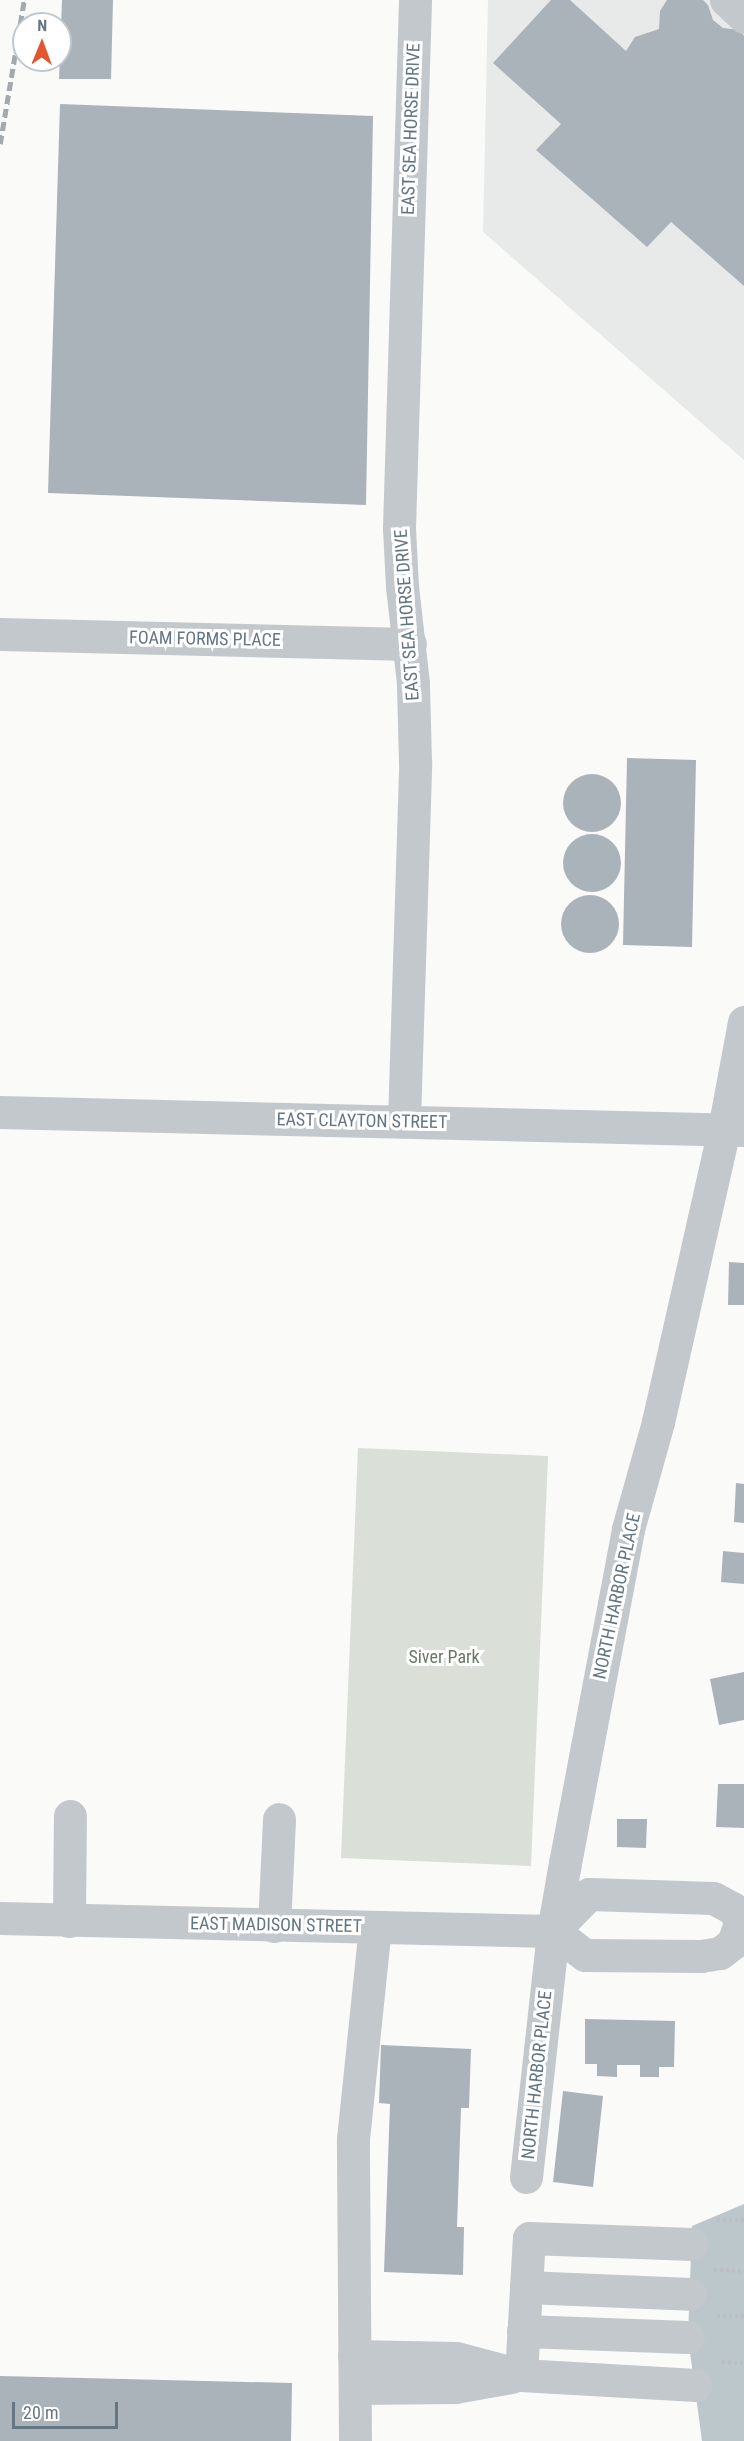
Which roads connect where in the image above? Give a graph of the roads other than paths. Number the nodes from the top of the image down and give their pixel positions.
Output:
1 (415, 0) edge
2 (726, 0) edge
3 (744, 17) edge
4 (0, 634) edge
5 (410, 644) junction
6 (744, 1022) edge
7 (0, 1112) edge
8 (404, 1121) junction
9 (734, 1130) edge
10 (70, 1816) dead end
11 (279, 1819) dead end
12 (0, 1918) edge
13 (69, 1921) junction
14 (274, 1926) junction
15 (375, 1927) junction
16 (553, 1931) junction
17 (526, 2177) dead end
18 (692, 2244) dead end
19 (526, 2287) junction
20 (690, 2294) dead end
21 (523, 2331) junction
22 (688, 2337) dead end
23 (355, 2372) junction
24 (521, 2375) junction
25 (696, 2385) dead end
26 (355, 2441) edge

1 - 5 lane, EAST SEA HORSE DRIVE
2 - 3 lane
4 - 5 lane, FOAM FORMS PLACE
5 - 8 lane, EAST SEA HORSE DRIVE
6 - 9 lane, NORTH HARBOR PLACE
7 - 8 lane, EAST CLAYTON STREET
8 - 9 lane, EAST CLAYTON STREET
9 - 16 lane, NORTH HARBOR PLACE
10 - 13 lane
11 - 14 lane
12 - 13 lane, EAST MADISON STREET
13 - 14 lane, EAST MADISON STREET
14 - 15 lane, EAST MADISON STREET
15 - 16 lane, EAST MADISON STREET
15 - 23 lane
16 - 16 lane
16 - 17 lane, NORTH HARBOR PLACE
18 - 19 lane
19 - 20 lane
19 - 21 lane
21 - 22 lane
21 - 24 lane
23 - 24 lane
23 - 26 lane
24 - 25 lane

